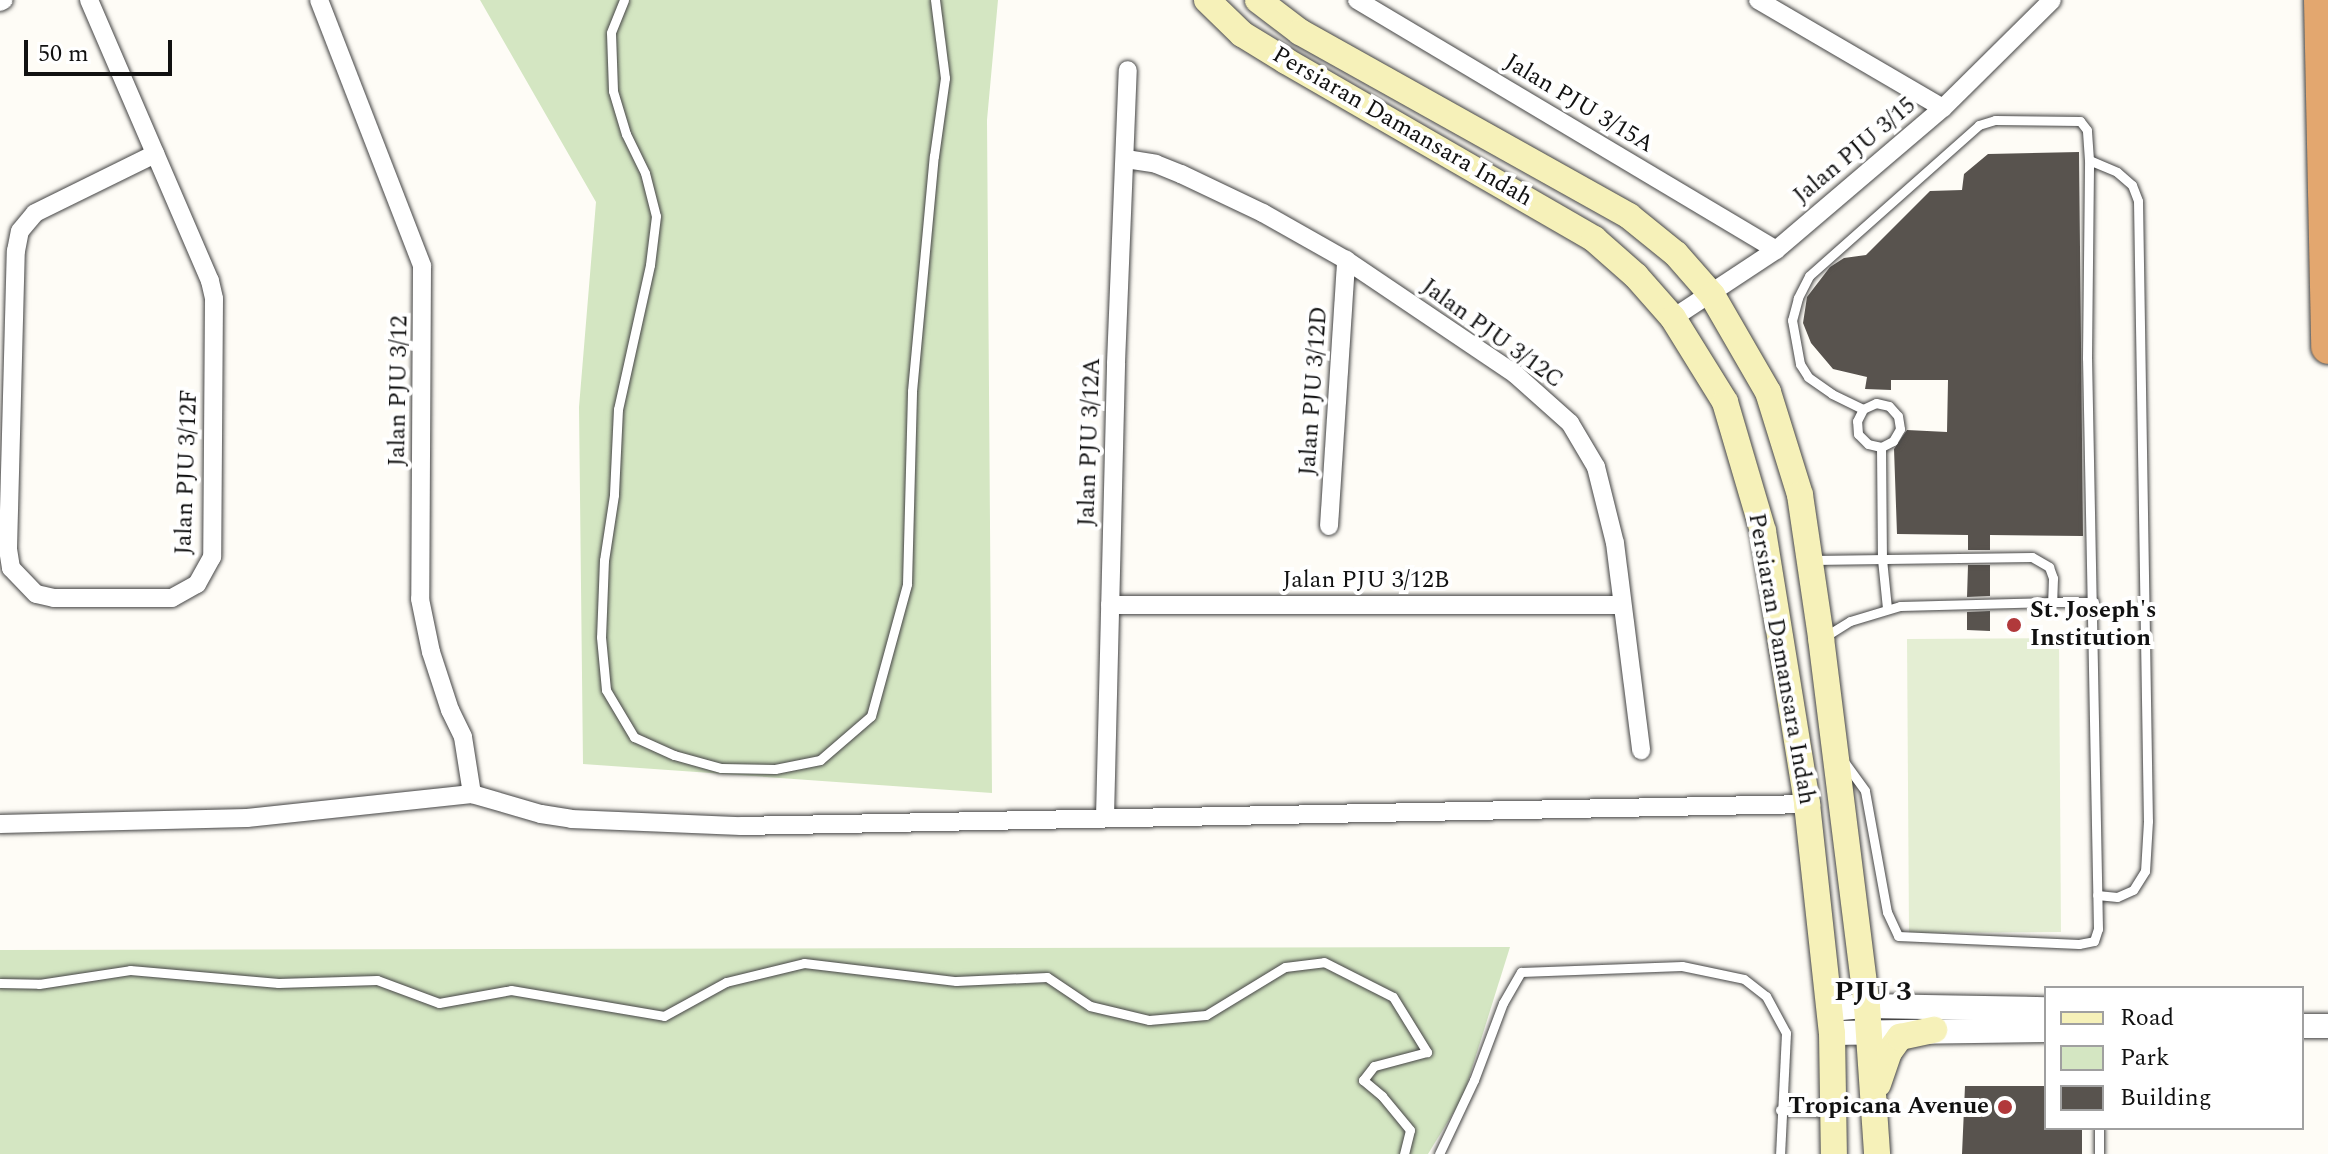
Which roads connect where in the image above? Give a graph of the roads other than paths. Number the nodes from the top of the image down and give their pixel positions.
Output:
1 (89, 0) edge
2 (319, 0) edge
3 (624, 0) edge
4 (935, 0) edge
5 (1207, 0) edge
6 (1258, 0) edge
7 (1357, 0) edge
8 (1758, 0) edge
9 (2052, 0) edge
10 (2321, 0) edge
11 (1128, 70) dead end
12 (1943, 108) junction
13 (155, 154) junction
14 (1126, 159) junction
15 (2089, 160) junction
16 (1776, 250) junction
17 (1346, 260) junction
18 (1712, 295) junction
19 (1673, 318) junction
20 (2328, 347) edge
21 (1863, 409) junction
22 (1881, 447) junction
23 (1329, 526) dead end
24 (1882, 559) junction
25 (1810, 560) junction
26 (2052, 602) junction
27 (2094, 602) junction
28 (1110, 605) junction
29 (1622, 605) junction
30 (1887, 608) junction
31 (1821, 638) junction
32 (1641, 750) dead end
33 (1836, 752) junction
34 (472, 794) junction
35 (1807, 804) junction
36 (1105, 817) junction
37 (0, 824) edge
38 (2097, 895) junction
39 (0, 983) edge
40 (2044, 1009) edge
41 (1868, 1019) junction
42 (1831, 1021) junction
43 (2304, 1026) edge
44 (2328, 1026) edge
45 (1934, 1030) junction
46 (2044, 1030) edge
47 (1875, 1095) junction
48 (1780, 1110) junction
49 (1833, 1112) junction
50 (2099, 1130) edge
51 (1404, 1154) edge
52 (1439, 1154) edge
53 (1780, 1154) edge
54 (1834, 1154) edge
55 (1877, 1154) edge
56 (2099, 1154) edge

1 - 13 street, Jalan PJU 3/12F
2 - 34 street, Jalan PJU 3/12
3 - 4 lane
5 - 19 main road, Persiaran Damansara Indah
6 - 18 main road, Persiaran Damansara Indah
7 - 16 street, Jalan PJU 3/15A
8 - 12 street
9 - 12 street, Jalan PJU 3/15
10 - 20 highway
11 - 14 street, Jalan PJU 3/12A
12 - 16 street, Jalan PJU 3/15
13 - 13 street, Jalan PJU 3/12F
14 - 17 street, Jalan PJU 3/12C
14 - 28 street, Jalan PJU 3/12A
15 - 21 lane
15 - 27 lane
15 - 38 lane
16 - 18 street, Jalan PJU 3/15
17 - 23 street, Jalan PJU 3/12D
17 - 29 street, Jalan PJU 3/12C
18 - 19 street, Jalan PJU 3/15
18 - 25 main road, Persiaran Damansara Indah
19 - 35 main road, Persiaran Damansara Indah
21 - 22 lane
21 - 22 lane
22 - 24 lane
24 - 25 lane
24 - 26 lane
24 - 30 lane
25 - 31 main road, Persiaran Damansara Indah
26 - 27 lane
26 - 30 lane
27 - 38 lane
28 - 29 street, Jalan PJU 3/12B
28 - 36 street, Jalan PJU 3/12A
29 - 32 street, Jalan PJU 3/12C
30 - 31 lane
31 - 33 main road, Persiaran Damansara Indah
33 - 38 lane
33 - 41 main road, Persiaran Damansara Indah
34 - 36 street
34 - 37 street
35 - 36 street
35 - 42 main road, Persiaran Damansara Indah
39 - 51 lane
40 - 41 street
41 - 42 street
41 - 45 street
41 - 47 main road, Persiaran Damansara Indah
42 - 49 main road, Persiaran Damansara Indah
43 - 44 street
45 - 46 street
45 - 47 main road
47 - 55 main road, Persiaran Damansara Indah
48 - 49 lane
48 - 52 lane
48 - 53 lane
49 - 54 main road, Persiaran Damansara Indah
50 - 56 lane

